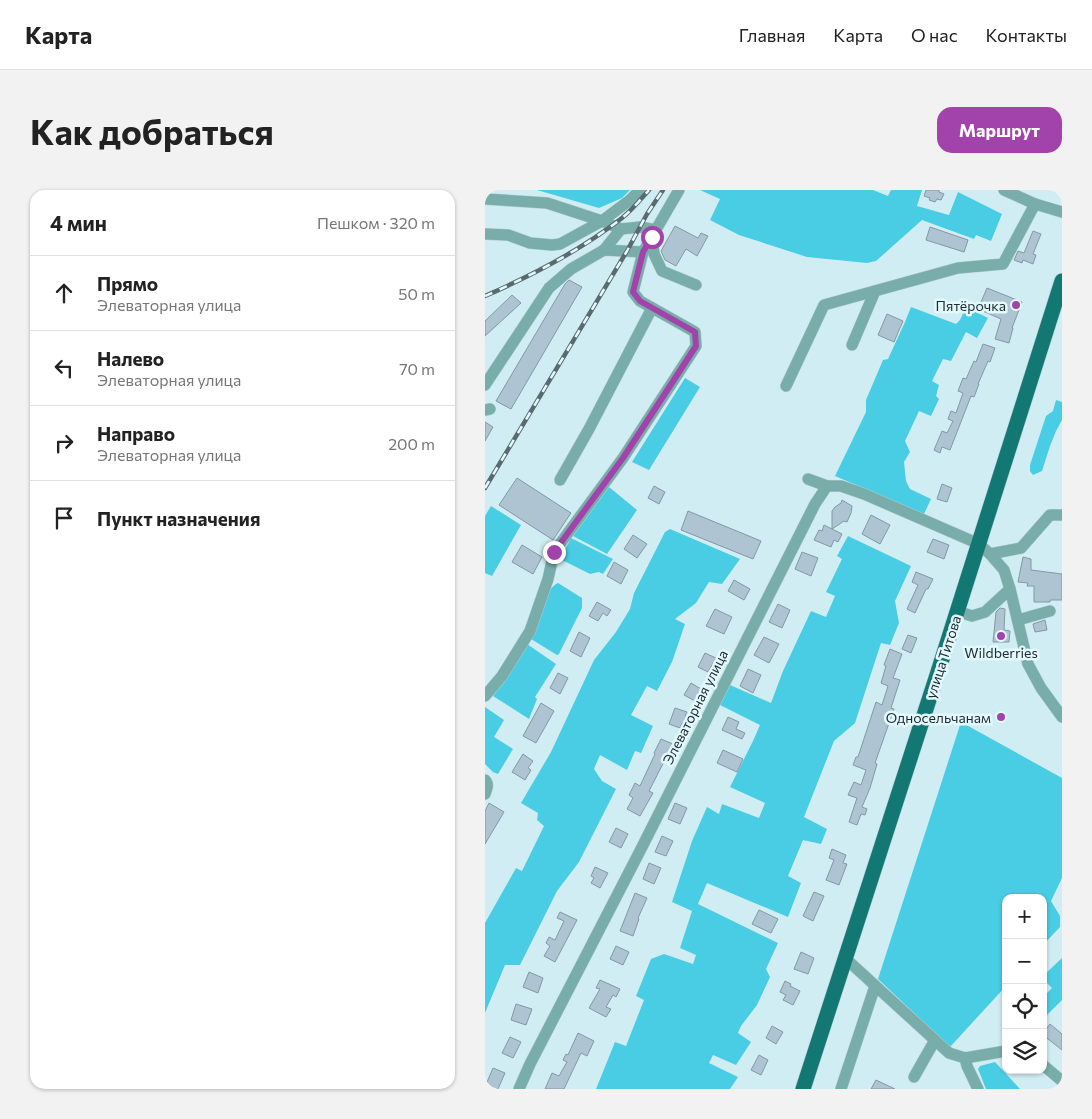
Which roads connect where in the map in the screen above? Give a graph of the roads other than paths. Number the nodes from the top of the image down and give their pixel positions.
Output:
1 (640, 190) edge
2 (679, 190) edge
3 (1004, 190) edge
4 (485, 199) edge
5 (1035, 204) junction
6 (1062, 212) edge
7 (602, 221) junction
8 (621, 229) junction
9 (485, 234) edge
10 (654, 234) junction
11 (604, 250) junction
12 (643, 252) junction
13 (1062, 281) edge
14 (696, 285) dead end
15 (875, 291) junction
16 (652, 308) junction
17 (852, 345) dead end
18 (485, 385) edge
19 (786, 386) dead end
20 (808, 478) dead end
21 (559, 480) dead end
22 (827, 486) junction
23 (1062, 515) edge
24 (979, 544) junction
25 (990, 554) junction
26 (1010, 588) junction
27 (957, 611) junction
28 (1050, 612) dead end
29 (1017, 620) junction
30 (485, 696) edge
31 (1062, 717) edge
32 (485, 780) edge
33 (485, 794) edge
34 (845, 958) junction
35 (875, 986) junction
36 (935, 1040) junction
37 (1002, 1052) edge
38 (965, 1058) junction
39 (1047, 1068) edge
40 (914, 1077) dead end
41 (1062, 1081) edge
42 (519, 1089) edge
43 (803, 1089) edge
44 (841, 1089) edge
45 (978, 1089) edge

1 - 7 street
2 - 10 street
3 - 5 street
4 - 7 street
5 - 6 street
5 - 15 street
7 - 8 street
7 - 9 street
8 - 10 street
8 - 11 street
10 - 12 street
10 - 14 street
11 - 12 street
11 - 18 street
12 - 16 street
13 - 24 main road, улица Титова
15 - 17 street
15 - 19 street
16 - 21 street
16 - 30 street
20 - 22 street
22 - 24 street
22 - 42 street, Элеваторная улица
23 - 25 street
24 - 25 street
24 - 27 main road, улица Титова
25 - 26 street
26 - 27 street
26 - 29 street
27 - 34 main road, улица Титова
28 - 29 street
29 - 31 street
32 - 33 street
34 - 35 street
34 - 43 main road, улица Титова
35 - 36 street
35 - 44 street
36 - 38 street
36 - 40 street
37 - 38 street
38 - 45 street
39 - 41 street

